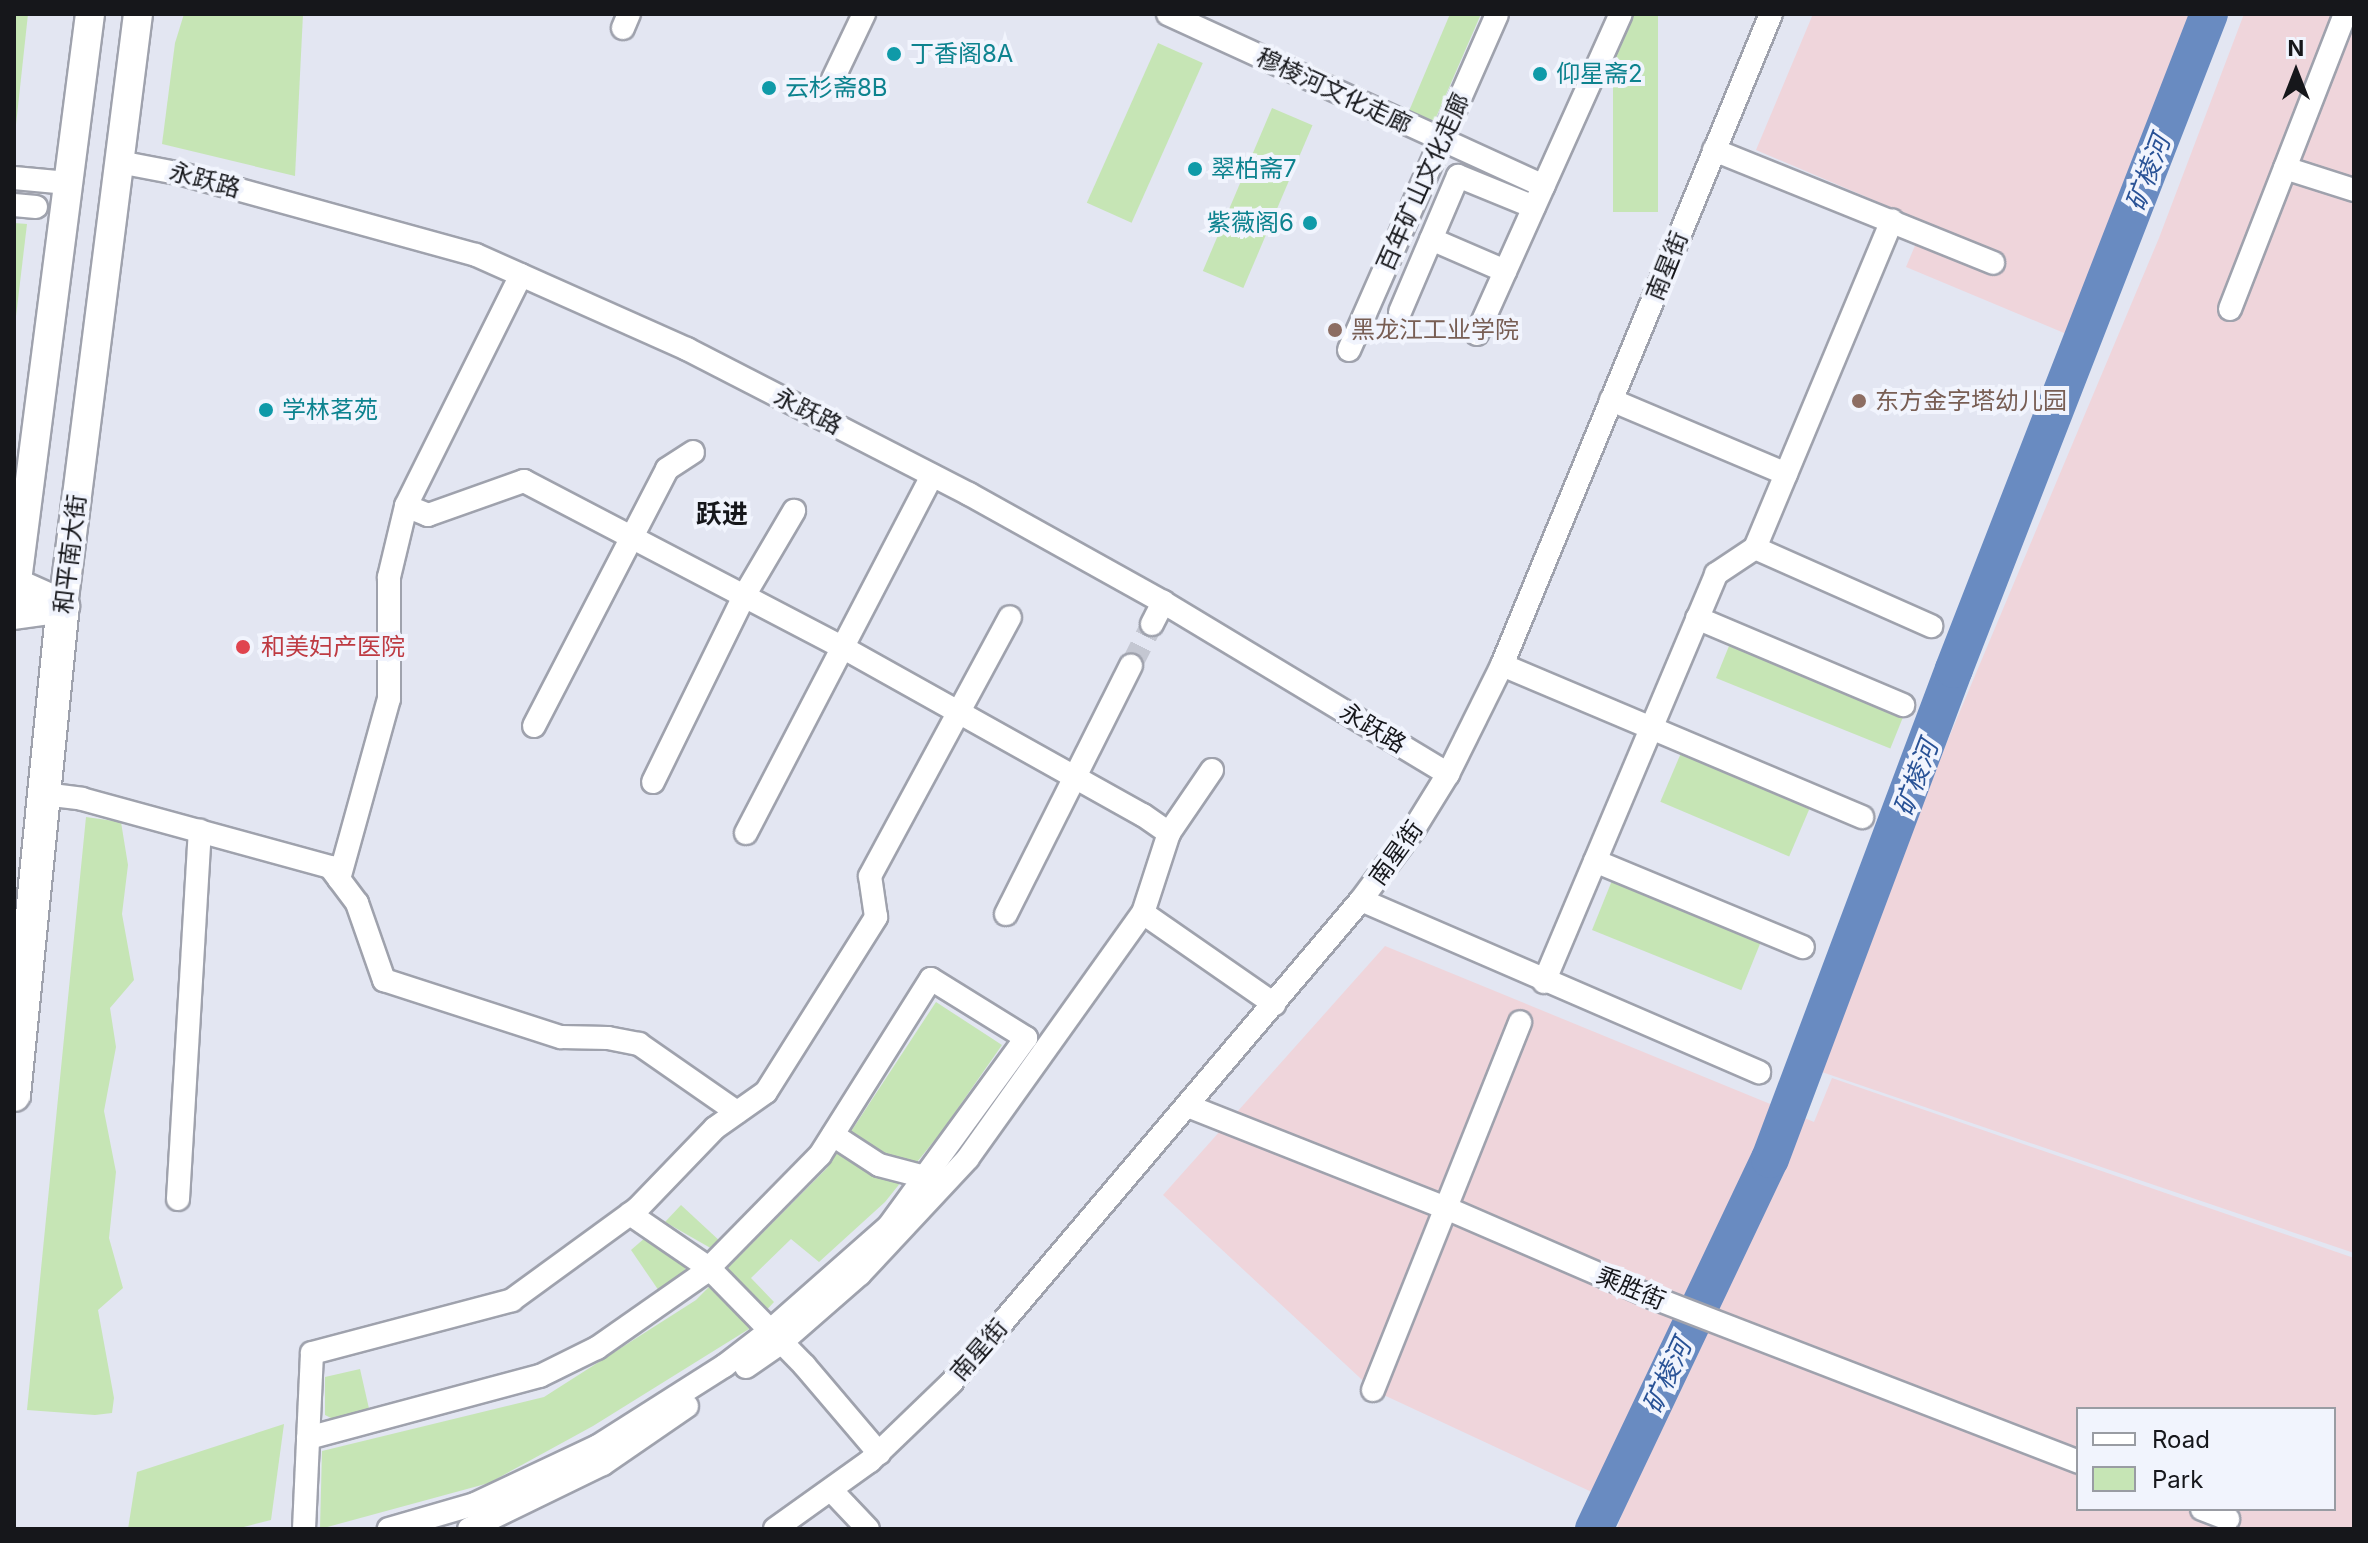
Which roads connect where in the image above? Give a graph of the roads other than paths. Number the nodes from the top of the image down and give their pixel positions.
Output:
1 (90, 14) edge
2 (138, 14) edge
3 (864, 14) edge
4 (1168, 14) edge
5 (1497, 14) edge
6 (1621, 14) edge
7 (1771, 14) edge
8 (2345, 14) edge
9 (833, 79) dead end
10 (1441, 141) junction
11 (1714, 150) junction
12 (119, 162) junction
13 (2285, 168) junction
14 (14, 178) edge
15 (68, 183) junction
16 (1544, 186) junction
17 (2354, 190) edge
18 (1534, 207) junction
19 (1892, 221) junction
20 (1431, 239) junction
21 (1993, 263) dead end
22 (1505, 271) junction
23 (521, 275) junction
24 (2230, 309) dead end
25 (1400, 312) dead end
26 (1477, 334) dead end
27 (1349, 350) dead end
28 (1611, 400) junction
29 (693, 452) dead end
30 (1786, 474) junction
31 (932, 475) junction
32 (406, 506) junction
33 (794, 511) dead end
34 (631, 539) junction
35 (1755, 548) junction
36 (744, 596) junction
37 (15, 597) edge
38 (1163, 602) junction
39 (63, 606) junction
40 (1010, 617) dead end
41 (1697, 618) junction
42 (1152, 624) tunnel mouth
43 (1931, 626) dead end
44 (842, 647) junction
45 (1502, 665) junction
46 (1131, 666) tunnel mouth
47 (1903, 705) dead end
48 (958, 712) junction
49 (534, 726) dead end
50 (1651, 727) junction
51 (1212, 770) dead end
52 (1448, 774) junction
53 (1075, 777) junction
54 (653, 782) dead end
55 (44, 794) junction
56 (1862, 817) dead end
57 (200, 831) junction
58 (746, 833) dead end
59 (1169, 833) junction
60 (1595, 861) junction
61 (339, 879) junction
62 (1361, 900) junction
63 (1143, 913) junction
64 (1006, 914) dead end
65 (1803, 947) dead end
66 (1544, 982) junction
67 (1274, 1004) junction
68 (1520, 1022) dead end
69 (1054, 1036) junction
70 (1025, 1038) junction
71 (1759, 1072) dead end
72 (14, 1095) edge
73 (1188, 1106) junction
74 (737, 1112) junction
75 (833, 1135) junction
76 (925, 1177) junction
77 (178, 1199) dead end
78 (1446, 1208) junction
79 (630, 1214) junction
80 (709, 1268) junction
81 (776, 1336) junction
82 (1373, 1390) dead end
83 (308, 1438) junction
84 (879, 1453) junction
85 (2076, 1461) edge
86 (832, 1491) junction
87 (2207, 1511) edge
88 (2228, 1519) dead end
89 (304, 1529) edge
90 (389, 1529) edge
91 (469, 1529) edge
92 (775, 1529) edge
93 (868, 1529) edge

1 - 15 main road, 和平南大街
2 - 12 main road, 和平南大街
3 - 9 street
4 - 10 street, 穆棱河文化走廊
5 - 10 street, 百年矿山文化走廊
6 - 16 street
7 - 11 street, 南星街
8 - 13 street
10 - 16 street, 穆棱河文化走廊
10 - 27 street, 百年矿山文化走廊
11 - 19 street
11 - 28 street, 南星街
12 - 23 street, 永跃路
12 - 39 main road, 和平南大街
13 - 17 street
13 - 24 street
14 - 15 street
15 - 37 main road, 和平南大街
16 - 18 street
18 - 20 street
18 - 22 street
19 - 21 street
19 - 30 street
20 - 22 street
20 - 25 street
22 - 26 street
23 - 31 street, 永跃路
23 - 32 street
28 - 30 street
28 - 45 street, 南星街
29 - 34 street
30 - 35 street
31 - 38 street, 永跃路
31 - 44 street
32 - 34 street
32 - 61 street
33 - 36 street
34 - 36 street
34 - 49 street
35 - 41 street
35 - 43 street
36 - 44 street
36 - 54 street
37 - 39 highway
38 - 42 street
38 - 52 street, 永跃路
39 - 55 highway, 和平南大街
40 - 48 street
41 - 47 street
41 - 50 street
44 - 48 street
44 - 58 street
45 - 50 street
45 - 52 street, 南星街
46 - 53 street
48 - 53 street
48 - 74 street
50 - 56 street
50 - 60 street
51 - 59 street
52 - 62 street, 南星街
53 - 59 street
53 - 64 street
55 - 57 street
55 - 72 highway, 和平南大街
57 - 61 street
57 - 77 street
59 - 63 street
60 - 65 street
60 - 66 street
61 - 74 street
62 - 66 street
62 - 67 street, 南星街
63 - 67 street
63 - 69 street
66 - 71 street
67 - 73 street, 南星街
68 - 78 street
69 - 70 street
69 - 81 street
70 - 75 street
70 - 76 street
73 - 78 street, 乘胜街
73 - 84 street, 南星街
74 - 79 street
75 - 76 street
75 - 80 street
76 - 81 street
78 - 82 street
78 - 85 street, 乘胜街
79 - 80 street
79 - 83 street
80 - 81 street
80 - 83 street
81 - 84 street
81 - 90 street
81 - 91 street
83 - 89 street
84 - 86 street, 南星街
86 - 92 street, 南星街
86 - 93 street
87 - 88 street

